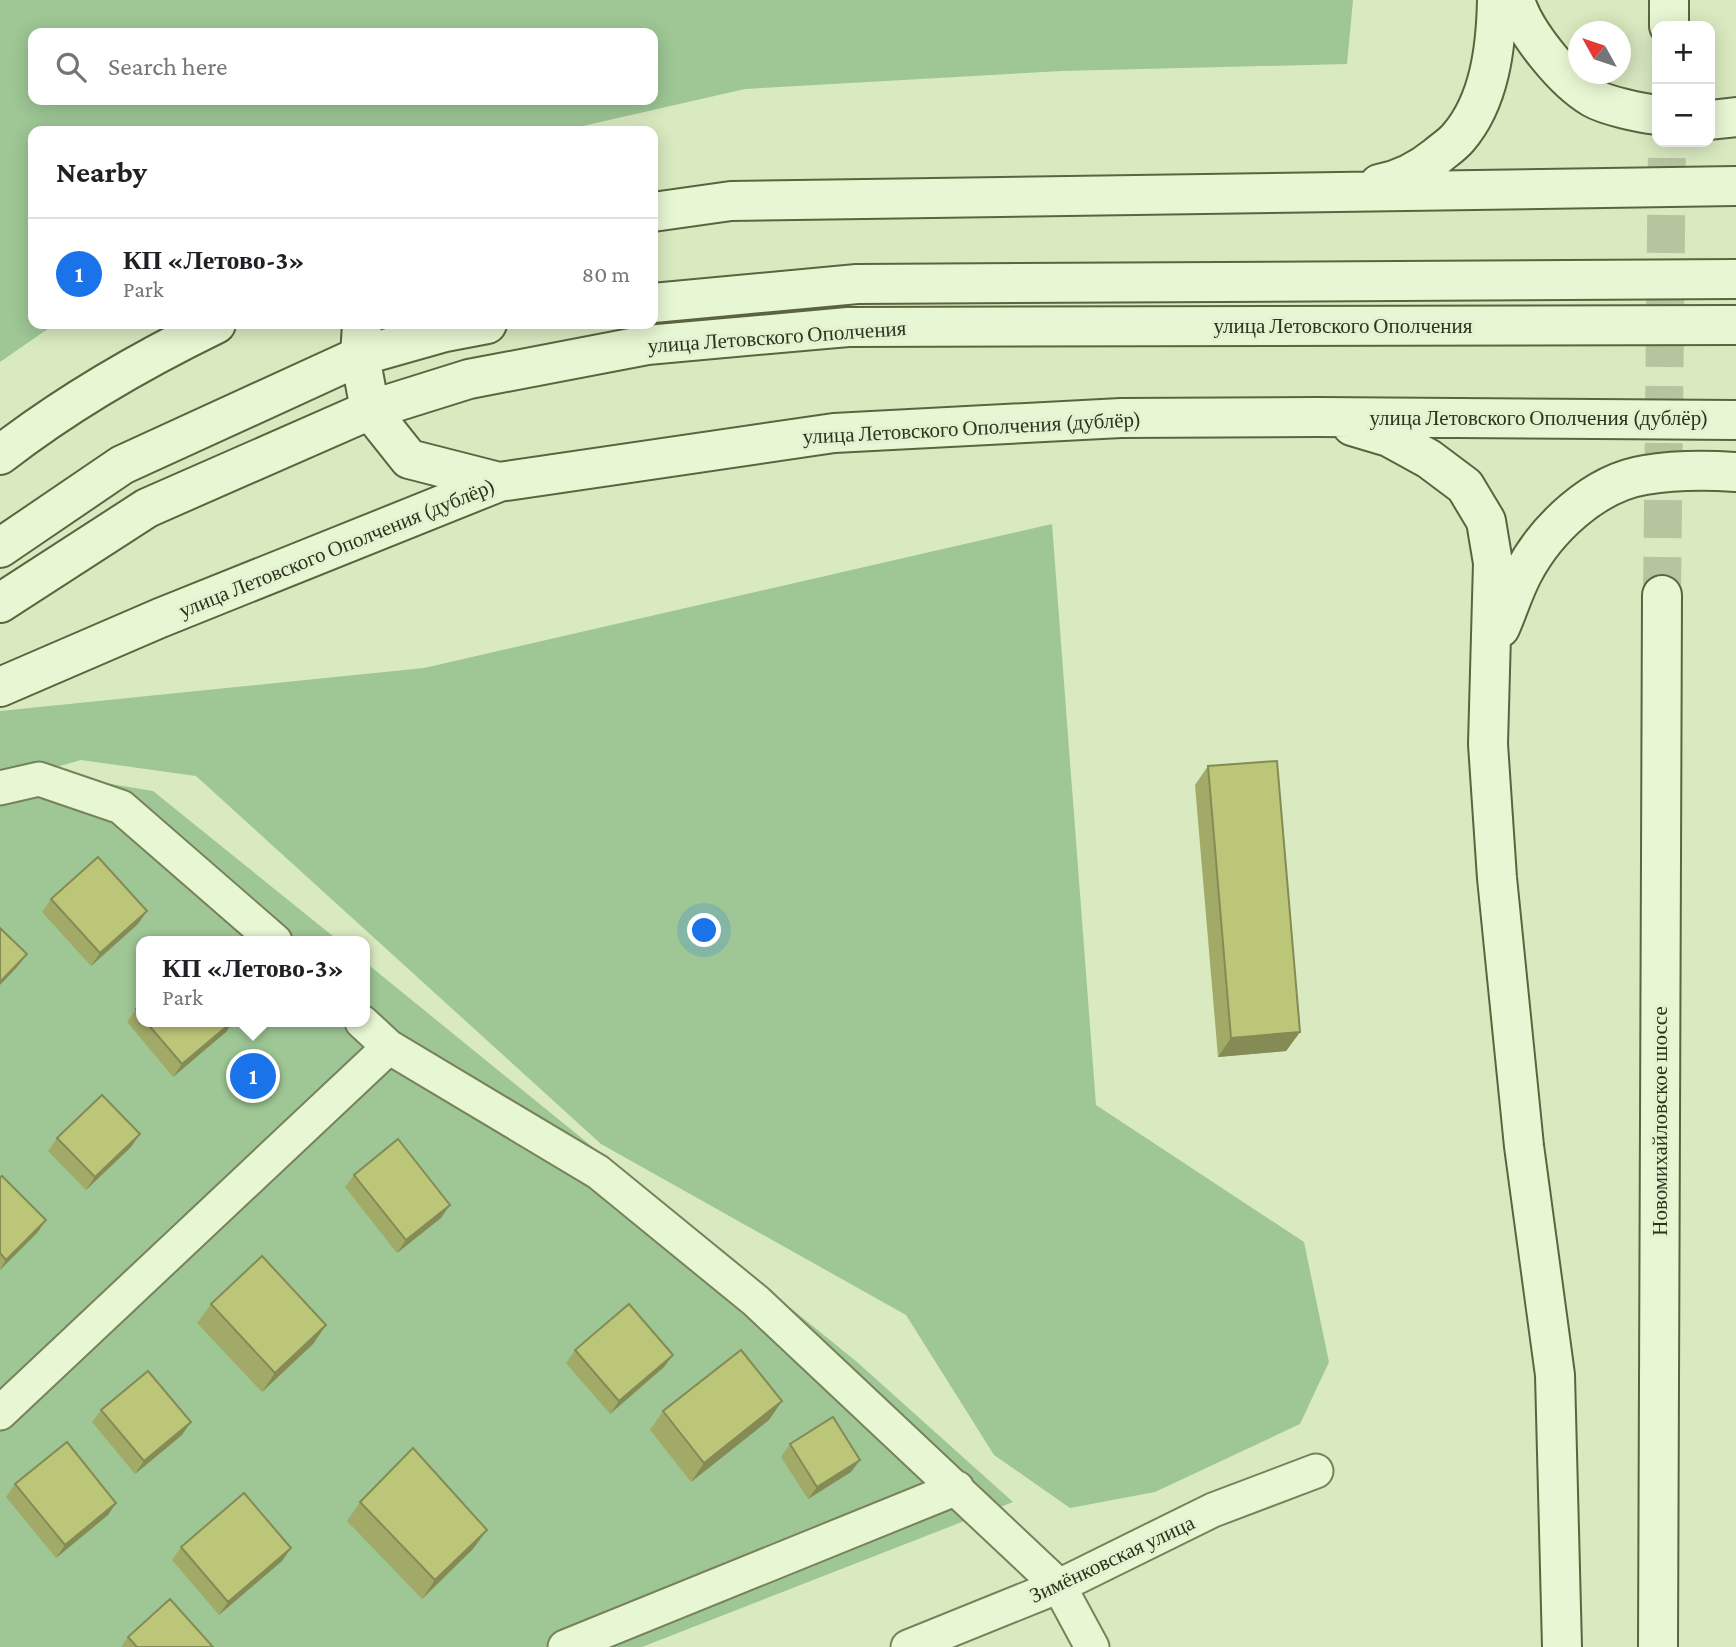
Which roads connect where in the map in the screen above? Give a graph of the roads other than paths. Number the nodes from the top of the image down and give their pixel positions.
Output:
1 (1497, 0) edge
2 (1515, 0) edge
3 (1669, 0) edge
4 (1669, 21) edge
5 (1652, 115) edge
6 (1736, 117) edge
7 (1715, 119) edge
8 (1736, 186) edge
9 (1342, 192) junction
10 (658, 211) edge
11 (1736, 279) edge
12 (658, 303) edge
13 (1736, 325) edge
14 (206, 329) edge
15 (461, 329) edge
16 (361, 340) edge
17 (370, 410) junction
18 (1320, 417) junction
19 (1736, 420) edge
20 (0, 455) edge
21 (1736, 472) edge
22 (499, 482) junction
23 (0, 548) edge
24 (1662, 595) tunnel mouth
25 (0, 603) edge
26 (1492, 648) junction
27 (0, 688) edge
28 (0, 788) edge
29 (269, 936) edge
30 (367, 1027) edge
31 (389, 1047) junction
32 (0, 1413) edge
33 (1316, 1471) dead end
34 (957, 1488) junction
35 (1059, 1586) junction
36 (565, 1647) edge
37 (908, 1647) edge
38 (1091, 1647) edge
39 (1562, 1647) edge
40 (1658, 1647) edge

1 - 9 street
2 - 5 street
3 - 4 street
6 - 7 street
8 - 9 street
9 - 10 street
11 - 12 street, улица Летовского Ополчения
13 - 17 street, улица Летовского Ополчения
14 - 20 street
15 - 16 street
16 - 17 street
16 - 23 street
17 - 22 street
17 - 25 street, улица Летовского Ополчения
18 - 19 street, улица Летовского Ополчения (дублёр)
18 - 22 street, улица Летовского Ополчения (дублёр)
18 - 26 street
21 - 26 street
22 - 27 street, улица Летовского Ополчения (дублёр)
24 - 40 street, Новомихайловское шоссе
26 - 39 street
28 - 29 street
30 - 31 street
31 - 32 street
31 - 34 street
33 - 35 street, Зимёнковская улица
34 - 35 street
34 - 36 street
35 - 37 street, Зимёнковская улица
35 - 38 street

